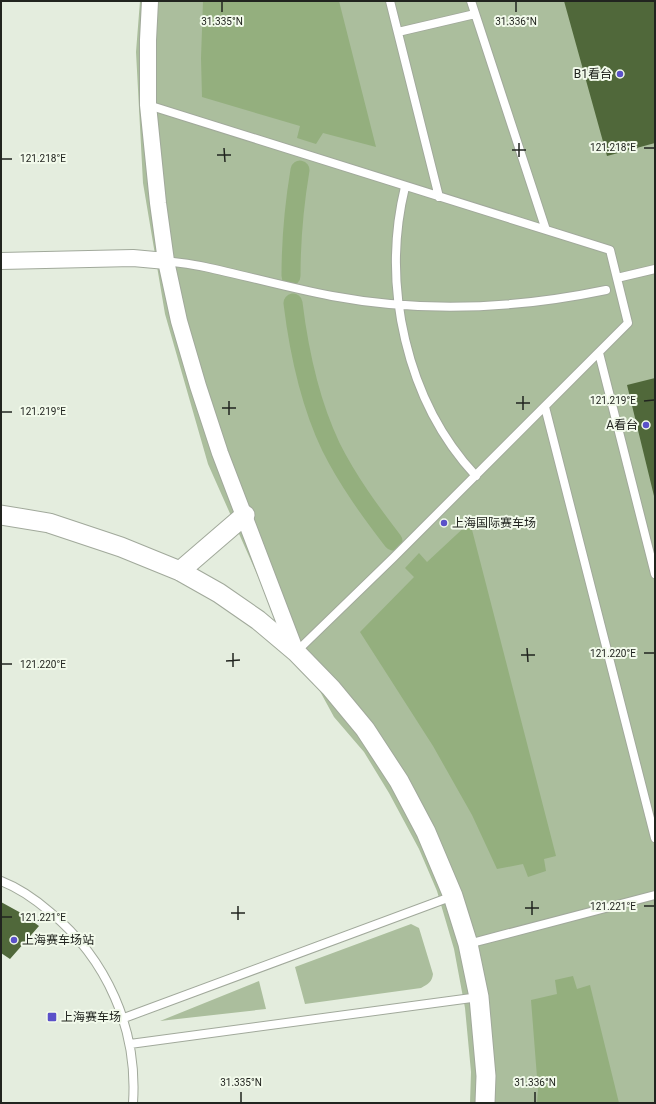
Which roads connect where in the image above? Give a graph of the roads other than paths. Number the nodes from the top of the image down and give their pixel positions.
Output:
1 (150, 1) edge
2 (390, 1) edge
3 (471, 1) edge
4 (475, 14) junction
5 (398, 32) junction
6 (148, 105) junction
7 (405, 187) junction
8 (439, 197) junction
9 (546, 230) junction
10 (1, 261) edge
11 (166, 261) junction
12 (655, 269) edge
13 (617, 278) junction
14 (606, 290) dead end
15 (400, 305) junction
16 (599, 353) junction
17 (545, 407) junction
18 (476, 476) junction
19 (1, 515) edge
20 (244, 515) junction
21 (180, 571) junction
22 (655, 574) edge
23 (296, 652) junction
24 (655, 838) edge
25 (1, 881) edge
26 (655, 895) edge
27 (453, 896) junction
28 (468, 944) junction
29 (479, 997) junction
30 (124, 1018) junction
31 (130, 1044) junction
32 (133, 1103) edge
33 (484, 1103) edge

1 - 6 street
2 - 5 lane
3 - 4 lane
4 - 5 lane
4 - 9 lane
5 - 8 lane
6 - 7 lane
6 - 11 street
7 - 8 lane
7 - 15 lane
8 - 9 lane
9 - 13 lane
10 - 11 street
11 - 15 lane
11 - 20 street
12 - 13 lane
13 - 16 lane
14 - 15 lane
15 - 18 lane
16 - 17 lane
16 - 22 lane
17 - 18 lane
17 - 24 lane
18 - 23 lane
19 - 21 street
20 - 21 street
20 - 23 street
21 - 23 street
23 - 27 street
25 - 30 lane
26 - 28 lane
27 - 28 street
27 - 30 lane
28 - 29 street
29 - 31 lane
29 - 33 street
30 - 31 lane
31 - 32 lane

